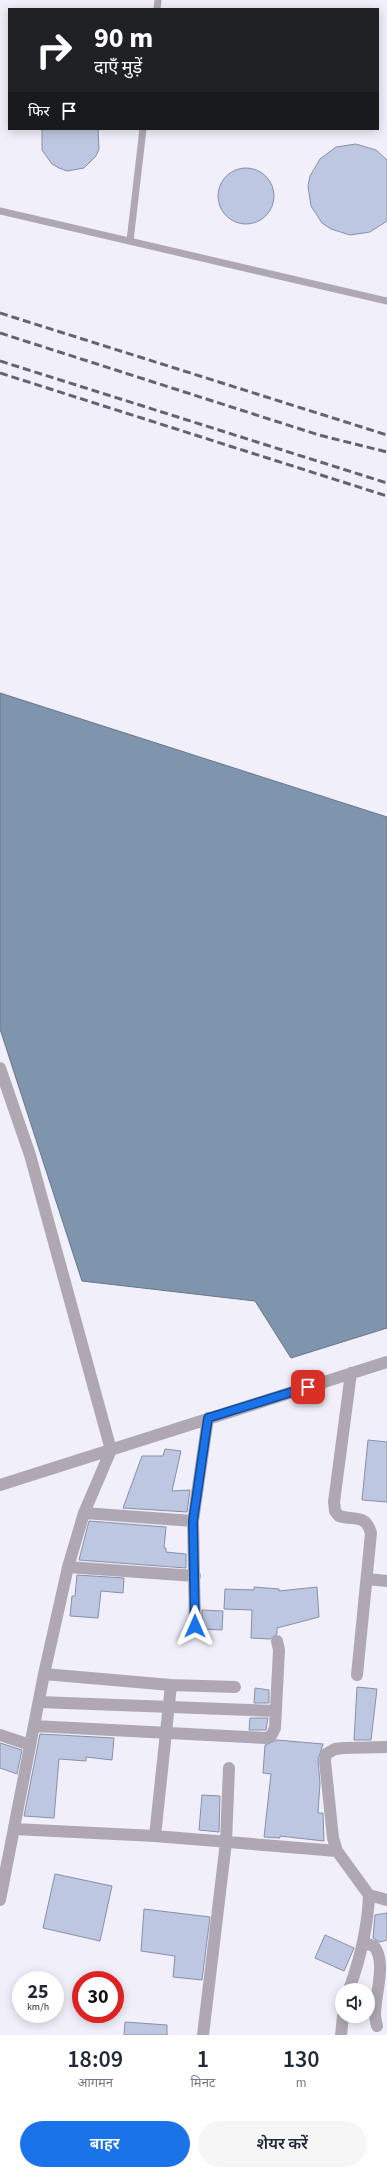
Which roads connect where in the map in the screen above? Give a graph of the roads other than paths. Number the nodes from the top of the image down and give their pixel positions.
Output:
1 (143, 130) edge
2 (0, 211) edge
3 (130, 241) junction
4 (387, 301) edge
5 (0, 1068) edge
6 (387, 1362) edge
7 (351, 1373) junction
8 (208, 1418) junction
9 (111, 1450) junction
10 (0, 1484) edge
11 (84, 1513) junction
12 (193, 1521) junction
13 (68, 1567) junction
14 (195, 1576) junction
15 (367, 1579) junction
16 (387, 1581) edge
17 (195, 1626) dead end
18 (277, 1641) dead end
19 (44, 1674) junction
20 (357, 1674) dead end
21 (171, 1685) junction
22 (234, 1687) dead end
23 (39, 1702) junction
24 (170, 1707) junction
25 (276, 1711) junction
26 (34, 1726) junction
27 (167, 1733) junction
28 (0, 1735) edge
29 (30, 1745) junction
30 (387, 1747) edge
31 (229, 1768) dead end
32 (14, 1828) junction
33 (155, 1836) junction
34 (226, 1842) junction
35 (337, 1851) junction
36 (369, 1895) junction
37 (0, 1900) edge
38 (387, 1900) edge
39 (364, 1943) junction
40 (351, 1983) edge
41 (342, 2023) edge
42 (377, 2026) dead end
43 (203, 2035) edge
44 (341, 2035) edge

1 - 3 lane
2 - 3 lane
3 - 4 lane
5 - 9 street
6 - 7 street
7 - 8 street
7 - 15 street
8 - 9 street
8 - 12 street
9 - 10 street
9 - 11 street
11 - 12 street
11 - 13 street
12 - 14 street
13 - 14 street
13 - 19 street
14 - 17 street
15 - 16 street
15 - 20 street
18 - 25 street
19 - 21 street
19 - 23 street
21 - 22 street
21 - 24 street
23 - 24 street
23 - 26 street
24 - 25 street
24 - 27 street
25 - 27 street
26 - 27 street
26 - 29 street
27 - 33 street
28 - 29 street
29 - 32 street
30 - 35 street
31 - 34 street
32 - 33 street
32 - 37 street
33 - 34 street
34 - 35 street
34 - 43 street
35 - 36 street
36 - 38 street
36 - 39 street
39 - 40 street
39 - 42 street
41 - 44 street

